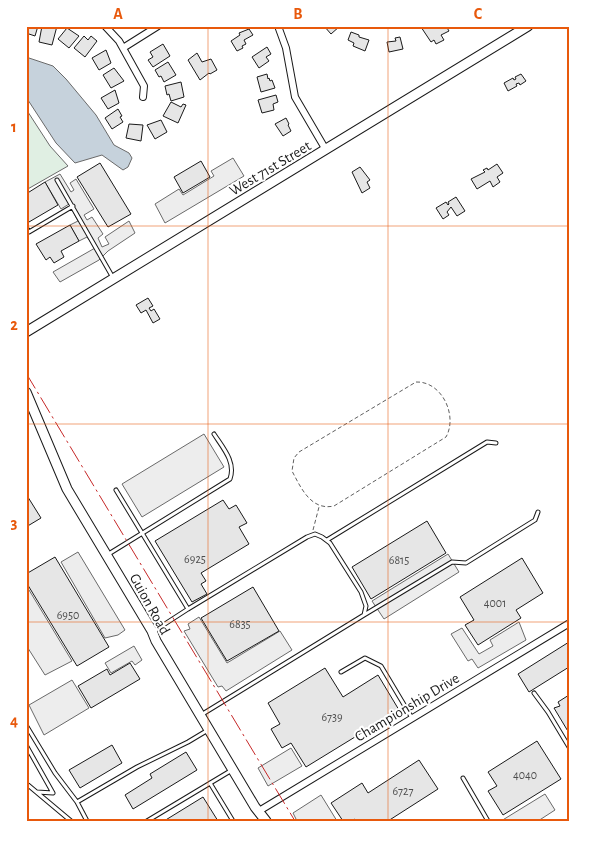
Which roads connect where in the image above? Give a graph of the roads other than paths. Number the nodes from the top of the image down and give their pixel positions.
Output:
1 (105, 26) edge
2 (158, 26) edge
3 (278, 26) edge
4 (528, 26) edge
5 (123, 48) junction
6 (143, 97) dead end
7 (326, 150) junction
8 (56, 180) dead end
9 (73, 206) junction
10 (26, 227) edge
11 (114, 279) junction
12 (26, 332) edge
13 (26, 392) edge
14 (214, 434) dead end
15 (496, 443) dead end
16 (116, 490) dead end
17 (538, 512) dead end
18 (142, 533) junction
19 (327, 540) junction
20 (107, 555) junction
21 (188, 608) junction
22 (364, 615) junction
23 (568, 624) edge
24 (152, 632) junction
25 (341, 672) dead end
26 (534, 694) dead end
27 (200, 716) junction
28 (412, 718) junction
29 (26, 725) edge
30 (209, 730) junction
31 (26, 745) edge
32 (569, 747) edge
33 (233, 770) junction
34 (463, 778) dead end
35 (210, 783) junction
36 (26, 786) edge
37 (37, 792) junction
38 (77, 802) junction
39 (258, 811) junction
40 (71, 821) edge
41 (88, 821) edge
42 (147, 821) edge
43 (233, 821) edge
44 (266, 821) edge
45 (488, 821) edge

1 - 5 street
2 - 5 street
3 - 7 street
4 - 7 main road, West 71st Street
5 - 6 street
7 - 11 main road, West 71st Street
8 - 9 lane
9 - 10 lane
9 - 11 lane
11 - 12 main road, West 71st Street
13 - 20 main road, Guion Road
14 - 18 lane
15 - 19 lane
16 - 18 lane
17 - 22 lane
18 - 20 lane
18 - 21 lane
19 - 21 lane
19 - 22 lane
20 - 24 main road, Guion Road
21 - 24 lane
22 - 27 lane
23 - 28 street, Championship Drive
24 - 27 main road, Guion Road
25 - 28 lane
26 - 32 lane
27 - 30 main road, Guion Road
28 - 39 street, Championship Drive
29 - 38 lane
30 - 33 main road, Guion Road
30 - 38 lane
31 - 37 lane
33 - 35 lane
33 - 39 main road, Guion Road
34 - 45 lane
35 - 42 lane
35 - 43 lane
36 - 37 lane
37 - 40 lane
38 - 41 lane
39 - 44 main road, Guion Road

